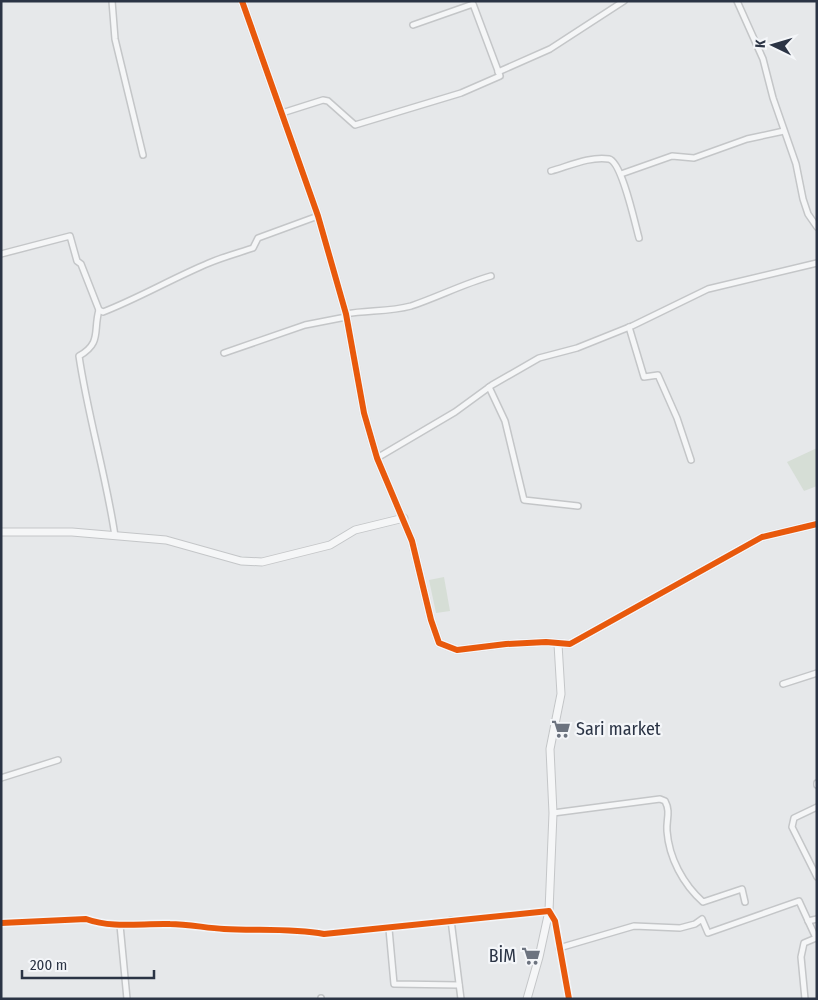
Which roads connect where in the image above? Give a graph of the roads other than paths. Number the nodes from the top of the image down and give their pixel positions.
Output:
1 (112, 1) edge
2 (242, 1) edge
3 (624, 1) edge
4 (737, 1) edge
5 (413, 25) dead end
6 (498, 72) junction
7 (282, 113) junction
8 (784, 131) junction
9 (143, 155) dead end
10 (551, 171) dead end
11 (621, 174) junction
12 (318, 216) junction
13 (817, 227) edge
14 (638, 238) dead end
15 (1, 254) edge
16 (817, 263) edge
17 (491, 276) dead end
18 (99, 310) junction
19 (346, 316) junction
20 (629, 327) junction
21 (224, 353) dead end
22 (489, 387) junction
23 (377, 458) junction
24 (691, 460) dead end
25 (578, 506) dead end
26 (404, 518) junction
27 (817, 524) edge
28 (1, 532) edge
29 (115, 536) junction
30 (558, 644) junction
31 (817, 673) edge
32 (783, 684) dead end
33 (58, 760) dead end
34 (1, 778) edge
35 (817, 807) edge
36 (552, 813) junction
37 (817, 877) edge
38 (745, 902) dead end
39 (549, 911) junction
40 (817, 919) edge
41 (451, 920) junction
42 (808, 921) junction
43 (1, 923) edge
44 (120, 925) junction
45 (389, 929) junction
46 (559, 948) junction
47 (459, 985) junction
48 (127, 999) edge
49 (461, 999) edge
50 (527, 999) edge
51 (569, 999) edge
52 (804, 999) edge

1 - 9 street
2 - 7 street
3 - 6 street
4 - 8 street
5 - 6 street
6 - 7 street
7 - 12 street
8 - 11 street
8 - 13 street
10 - 11 street
11 - 14 street
12 - 18 street
12 - 19 street
15 - 18 street
16 - 20 street
17 - 19 street
18 - 29 street
19 - 21 street
19 - 23 street
20 - 22 street
20 - 24 street
22 - 23 street
22 - 25 street
23 - 26 street
26 - 29 street
26 - 30 street
27 - 30 street
28 - 29 street
30 - 36 street
31 - 32 street
33 - 34 street
35 - 37 street
36 - 38 street
36 - 39 street
39 - 41 street
39 - 46 street
39 - 50 street
40 - 42 street
41 - 45 street
41 - 47 street
42 - 46 street
42 - 52 street
43 - 44 street
44 - 45 street
44 - 48 street
45 - 47 street
46 - 51 street
47 - 49 street

